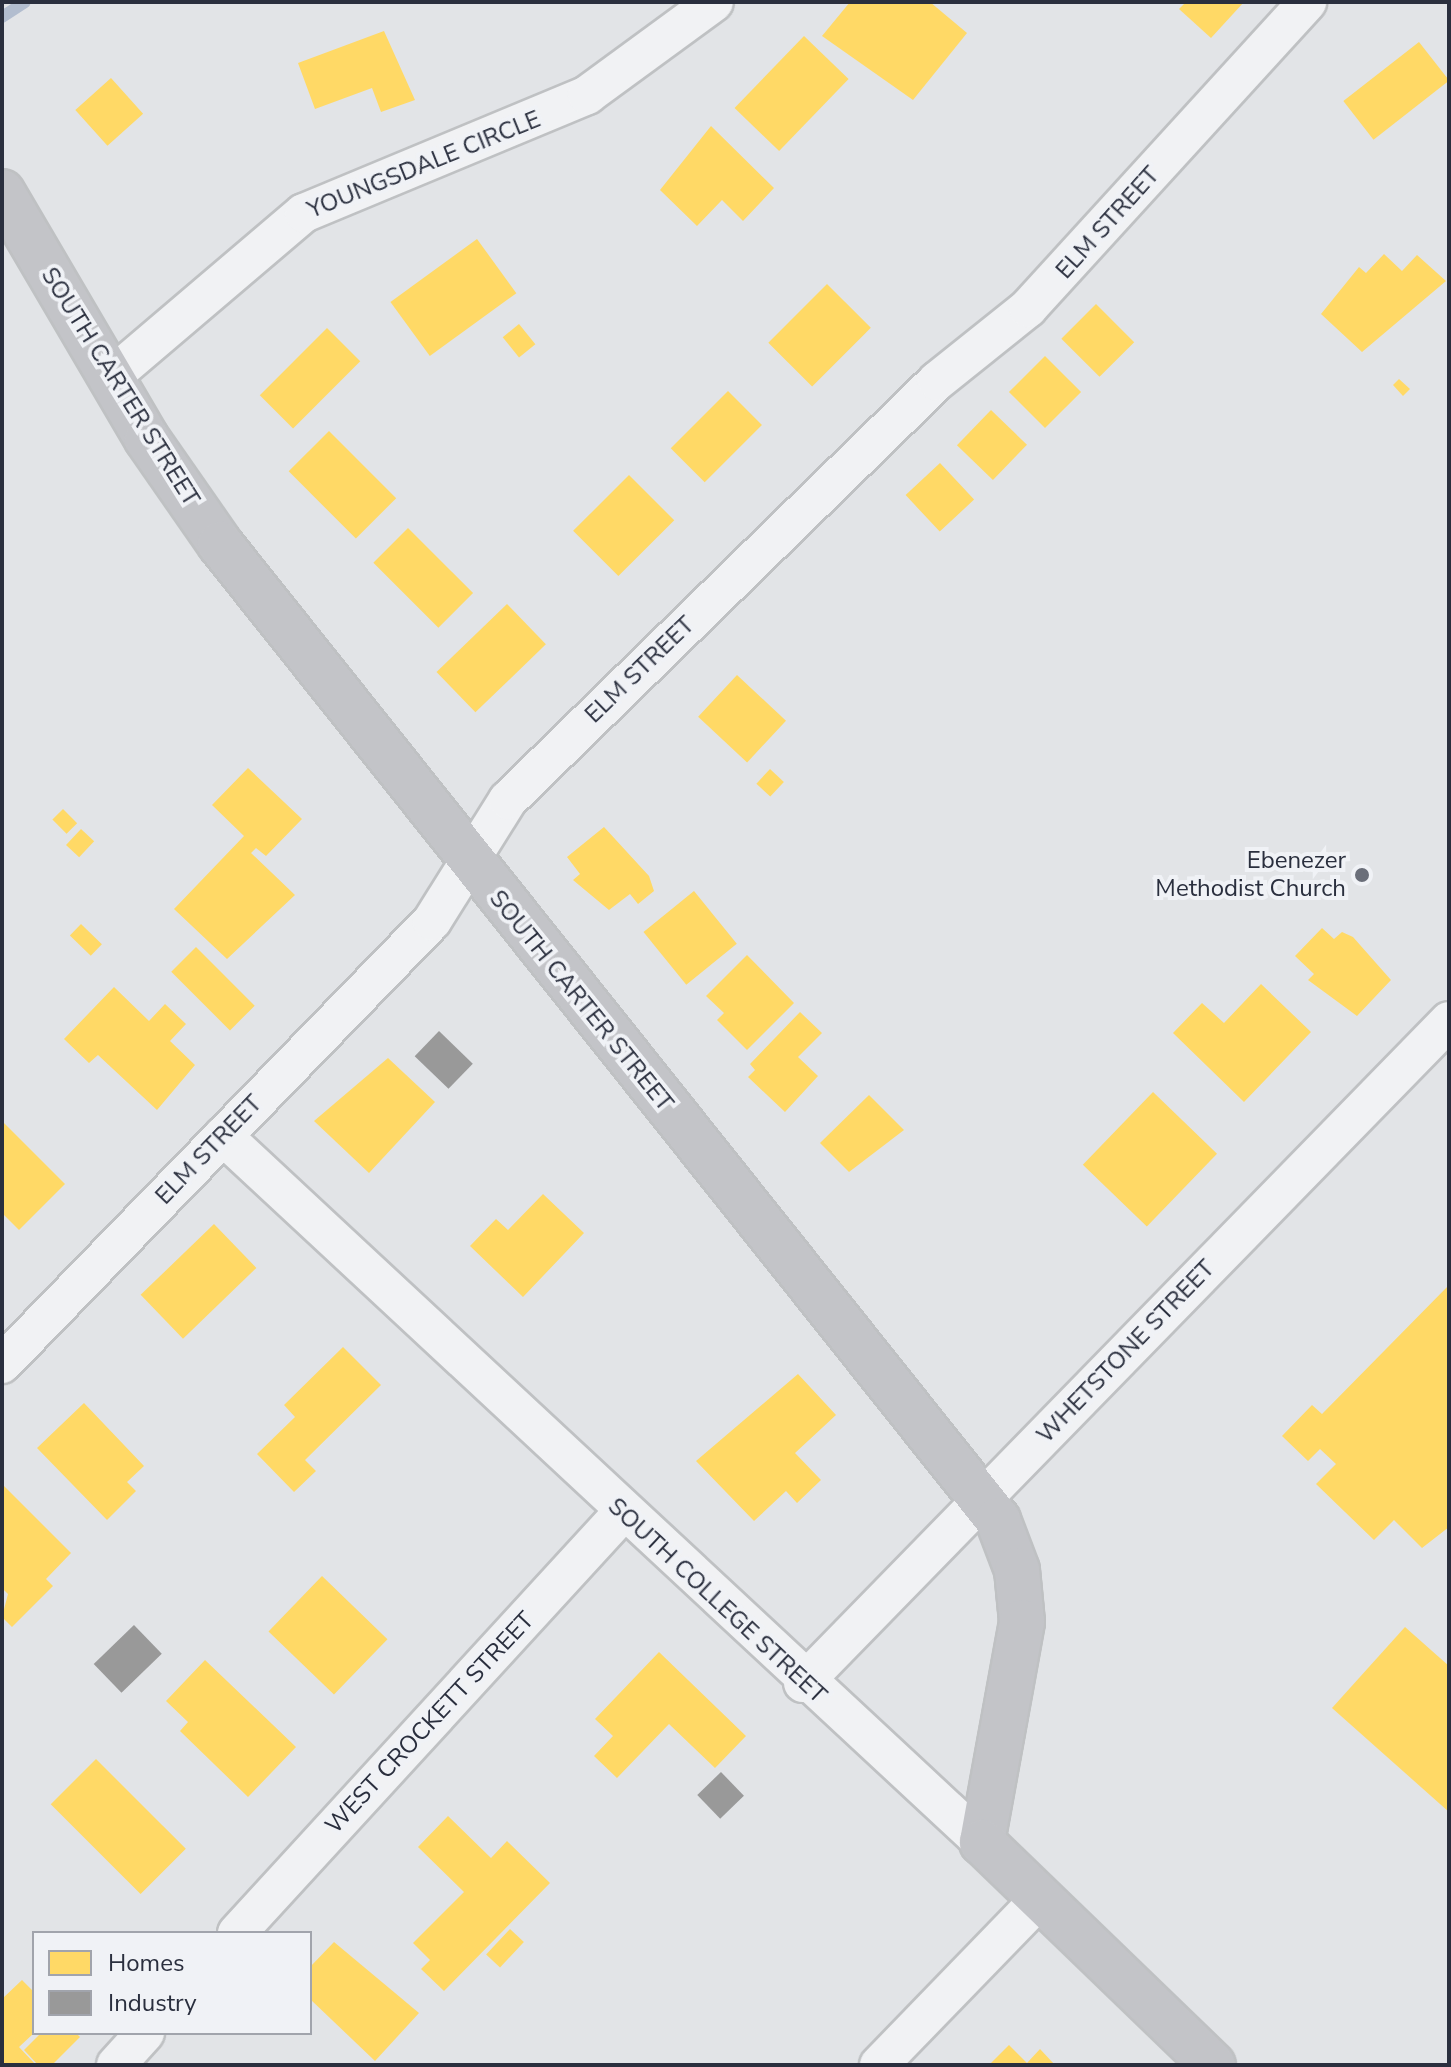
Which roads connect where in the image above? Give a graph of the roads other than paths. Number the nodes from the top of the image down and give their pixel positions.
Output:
1 (714, 2) edge
2 (1307, 2) edge
3 (2, 192) edge
4 (111, 377) junction
5 (470, 863) junction
6 (1449, 1021) edge
7 (223, 1136) junction
8 (2, 1364) edge
9 (982, 1499) junction
10 (623, 1512) junction
11 (803, 1683) junction
12 (982, 1842) junction
13 (1041, 1898) junction
14 (239, 1931) edge
15 (143, 2035) edge
16 (116, 2065) edge
17 (879, 2065) edge
18 (1213, 2065) edge

1 - 4 street, YOUNGSDALE CIRCLE
2 - 5 street, ELM STREET
3 - 4 street, SOUTH CARTER STREET
4 - 5 street, SOUTH CARTER STREET
5 - 7 street, ELM STREET
5 - 9 street, SOUTH CARTER STREET
6 - 9 street, WHETSTONE STREET
7 - 8 street, ELM STREET
7 - 10 street, SOUTH COLLEGE STREET
9 - 11 street, WHETSTONE STREET
9 - 12 street, SOUTH CARTER STREET
10 - 11 street, SOUTH COLLEGE STREET
10 - 14 street, WEST CROCKETT STREET
11 - 12 street, SOUTH COLLEGE STREET
12 - 13 street, SOUTH COLLEGE STREET
13 - 17 street
13 - 18 street, SOUTH COLLEGE STREET
15 - 16 street

